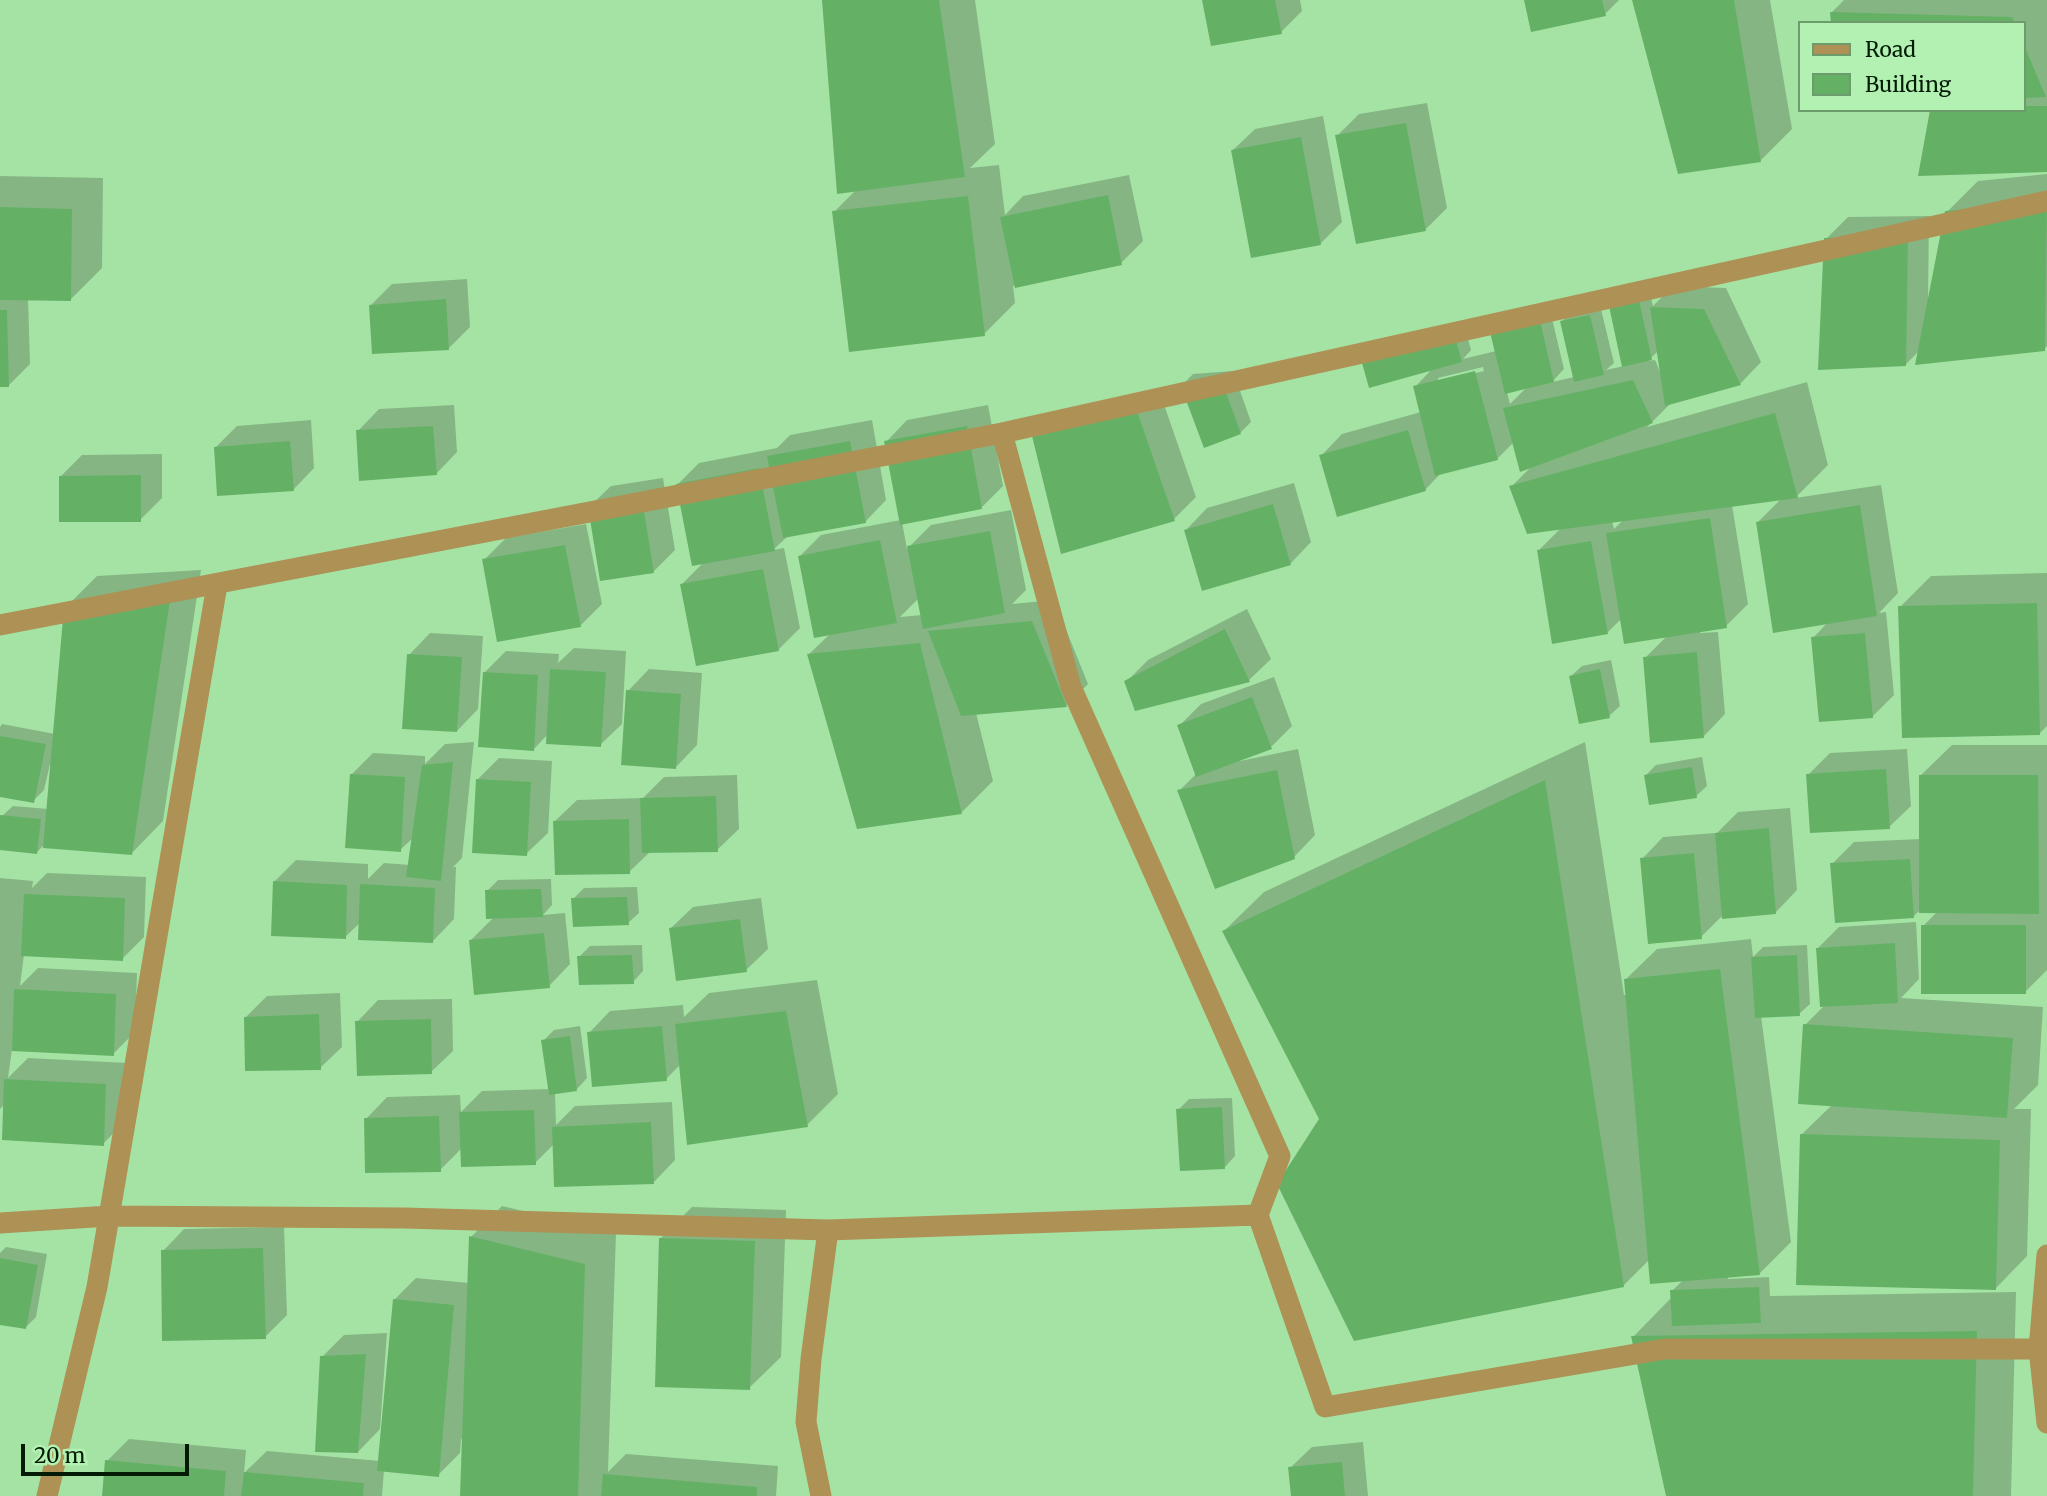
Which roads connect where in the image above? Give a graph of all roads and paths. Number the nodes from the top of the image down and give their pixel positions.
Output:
1 (2047, 201) edge
2 (1002, 433) junction
3 (217, 585) junction
4 (0, 625) edge
5 (1258, 1215) junction
6 (109, 1216) junction
7 (0, 1223) edge
8 (828, 1230) junction
9 (2047, 1255) edge
10 (2039, 1349) junction
11 (2047, 1423) edge
12 (47, 1496) edge
13 (821, 1496) edge

1 - 2 street
2 - 3 street
2 - 5 street
3 - 4 street
3 - 6 street
5 - 8 street
5 - 10 street
6 - 7 street
6 - 8 street
6 - 12 street
8 - 13 street
9 - 10 street
10 - 11 street

